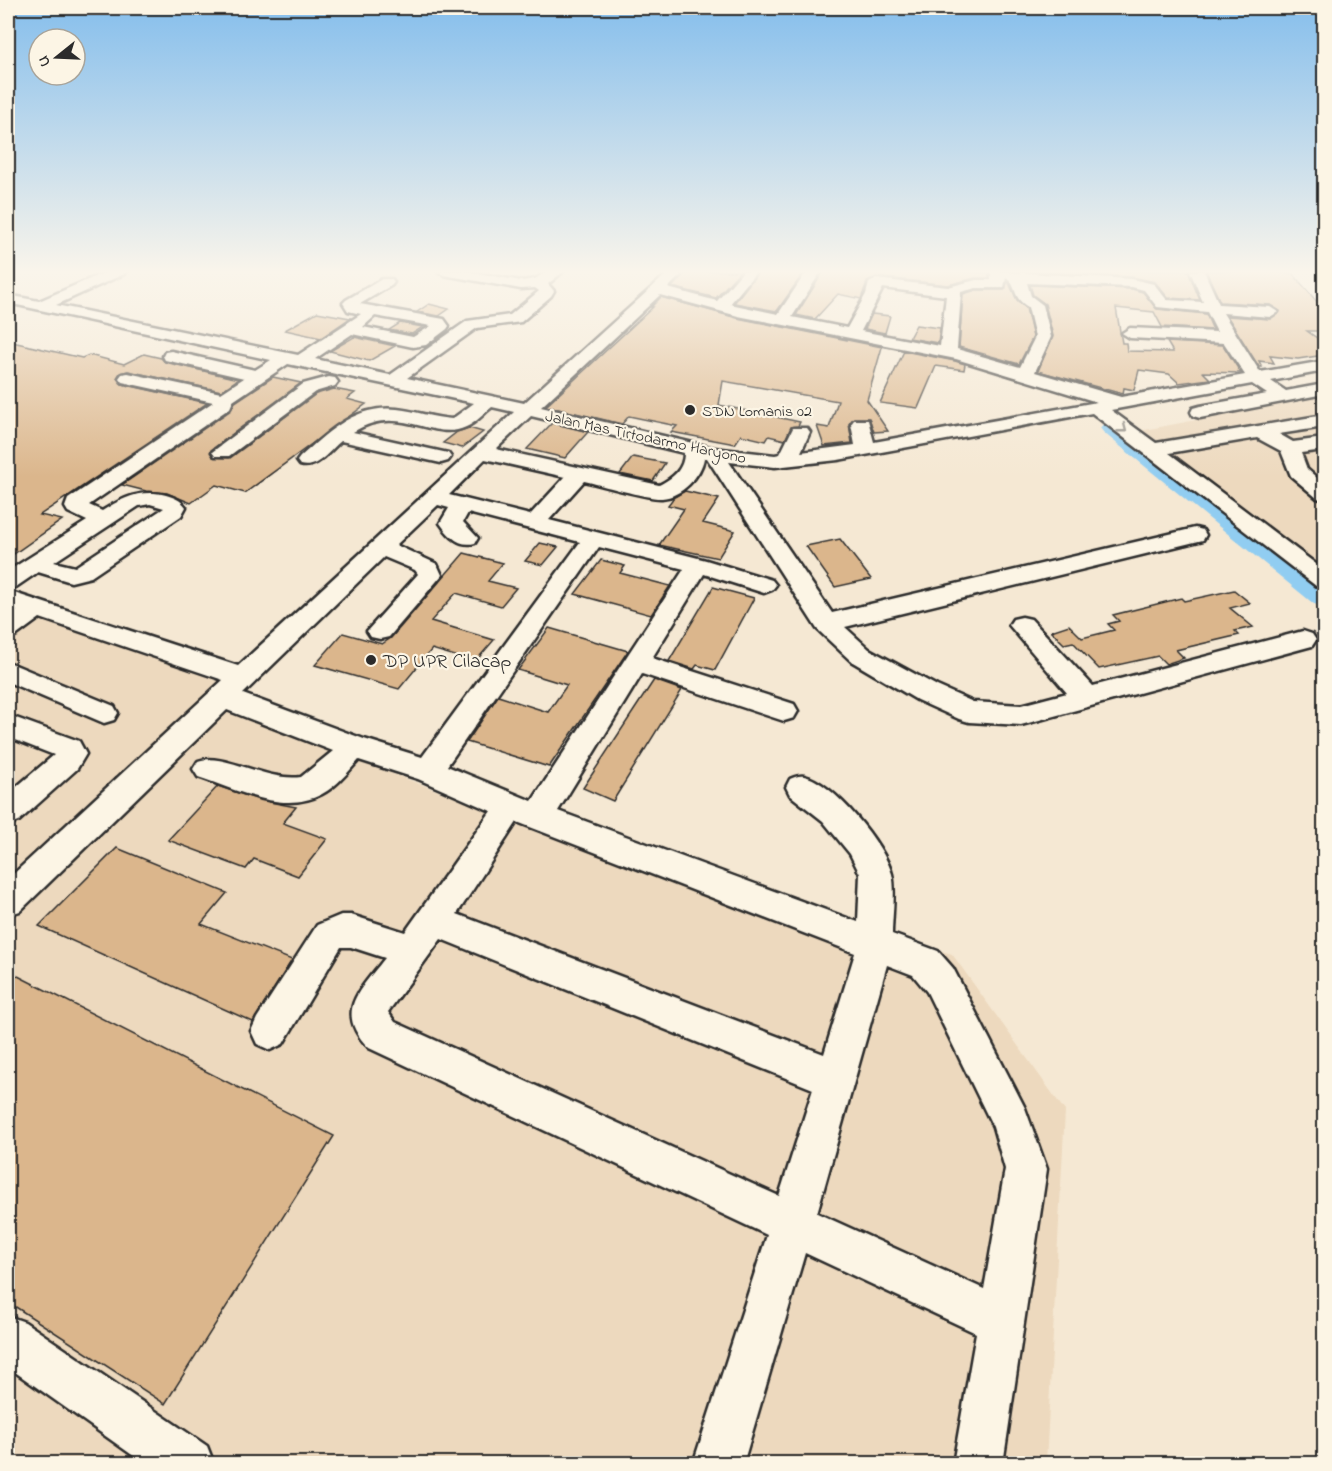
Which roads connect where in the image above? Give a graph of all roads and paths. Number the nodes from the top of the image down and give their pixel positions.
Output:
1 (1230, 339) edge
2 (235, 340) edge
3 (329, 340) edge
4 (401, 340) edge
5 (422, 340) edge
6 (451, 340) edge
7 (603, 340) edge
8 (880, 340) edge
9 (949, 340) edge
10 (1042, 340) edge
11 (306, 352) junction
12 (948, 353) junction
13 (171, 356) dead end
14 (351, 365) junction
15 (1324, 366) edge
16 (1025, 375) junction
17 (258, 376) junction
18 (128, 378) dead end
19 (1256, 379) junction
20 (392, 381) junction
21 (328, 382) junction
22 (1324, 389) edge
23 (348, 390) dead end
24 (1082, 391) junction
25 (1284, 397) junction
26 (1053, 398) dead end
27 (224, 399) junction
28 (489, 401) junction
29 (1124, 403) junction
30 (1097, 408) junction
31 (527, 410) junction
32 (1200, 412) dead end
33 (1324, 421) edge
34 (861, 424) dead end
35 (800, 432) dead end
36 (1261, 432) junction
37 (338, 434) junction
38 (1324, 444) edge
39 (1290, 448) junction
40 (867, 449) junction
41 (1150, 450) junction
42 (704, 451) junction
43 (222, 452) dead end
44 (481, 452) junction
45 (441, 458) dead end
46 (787, 460) junction
47 (307, 461) dead end
48 (579, 474) junction
49 (1324, 494) edge
50 (433, 497) junction
51 (462, 504) junction
52 (102, 520) junction
53 (535, 523) junction
54 (1195, 535) dead end
55 (467, 538) dead end
56 (594, 538) junction
57 (381, 547) junction
58 (698, 565) junction
59 (17, 573) edge
60 (1324, 581) edge
61 (765, 585) dead end
62 (8, 599) edge
63 (37, 609) junction
64 (826, 623) junction
65 (1022, 625) dead end
66 (8, 629) edge
67 (380, 631) dead end
68 (1303, 640) dead end
69 (635, 662) junction
70 (8, 671) edge
71 (233, 687) junction
72 (1087, 697) junction
73 (784, 711) dead end
74 (104, 713) dead end
75 (8, 726) edge
76 (354, 747) junction
77 (208, 769) dead end
78 (428, 771) junction
79 (801, 787) dead end
80 (8, 812) edge
81 (524, 812) junction
82 (8, 900) edge
83 (423, 936) junction
84 (875, 944) junction
85 (270, 1031) dead end
86 (836, 1080) junction
87 (792, 1224) junction
88 (1001, 1321) junction
89 (8, 1339) edge
90 (987, 1459) edge
91 (189, 1464) edge
92 (718, 1464) edge

1 - 19 street
2 - 11 street, Jalan Mas Tirtodarmo Haryono
3 - 11 street
4 - 5 street
6 - 20 street
7 - 31 street
8 - 12 street
9 - 12 street
10 - 16 street
11 - 14 street, Jalan Mas Tirtodarmo Haryono
11 - 17 street
12 - 16 street
13 - 17 street
14 - 20 street, Jalan Mas Tirtodarmo Haryono
14 - 21 street
15 - 19 street, Jalan Mas Tirtodarmo Haryono
16 - 24 street
17 - 27 street
18 - 27 street
19 - 25 street
19 - 29 street, Jalan Mas Tirtodarmo Haryono
20 - 28 street, Jalan Mas Tirtodarmo Haryono
21 - 23 street
21 - 43 street
22 - 25 street
24 - 26 street
24 - 29 street
25 - 32 street
27 - 52 street
28 - 31 street, Jalan Mas Tirtodarmo Haryono
28 - 37 street
29 - 30 street, Jalan Mas Tirtodarmo Haryono
30 - 40 street, Jalan Mas Tirtodarmo Haryono
30 -> 41 street
31 - 42 street, Jalan Mas Tirtodarmo Haryono
31 - 44 street
33 - 36 street
34 - 40 street
35 - 46 street
36 - 39 street
36 - 41 street
37 - 45 street
37 - 47 street
38 - 39 street
39 - 49 street
40 - 46 street, Jalan Mas Tirtodarmo Haryono
41 - 60 street
42 - 46 street, Jalan Mas Tirtodarmo Haryono
42 - 48 street
42 - 64 street
44 - 48 street
44 - 50 street
48 - 53 street
50 - 51 street
50 - 57 street
51 - 53 street
51 - 55 street
52 - 59 street
52 - 59 street
53 - 56 street
54 - 64 street
56 - 58 street
56 - 78 street
57 - 67 street
57 - 71 street
58 - 61 street
58 - 69 street
62 - 63 street
63 - 66 street
63 - 71 street
64 - 72 street
65 - 72 street
68 - 72 street
69 - 73 street
69 - 81 street
70 - 74 street
71 - 76 street
71 - 82 street
75 - 80 street
76 - 77 street
76 - 78 street
78 - 81 street
79 - 84 street
81 - 83 street
81 - 84 street
83 - 85 street
83 - 86 street
83 - 87 street
84 - 86 street
84 - 88 street
86 - 87 street
87 - 88 street
87 - 92 street
88 - 90 street
89 - 91 street

